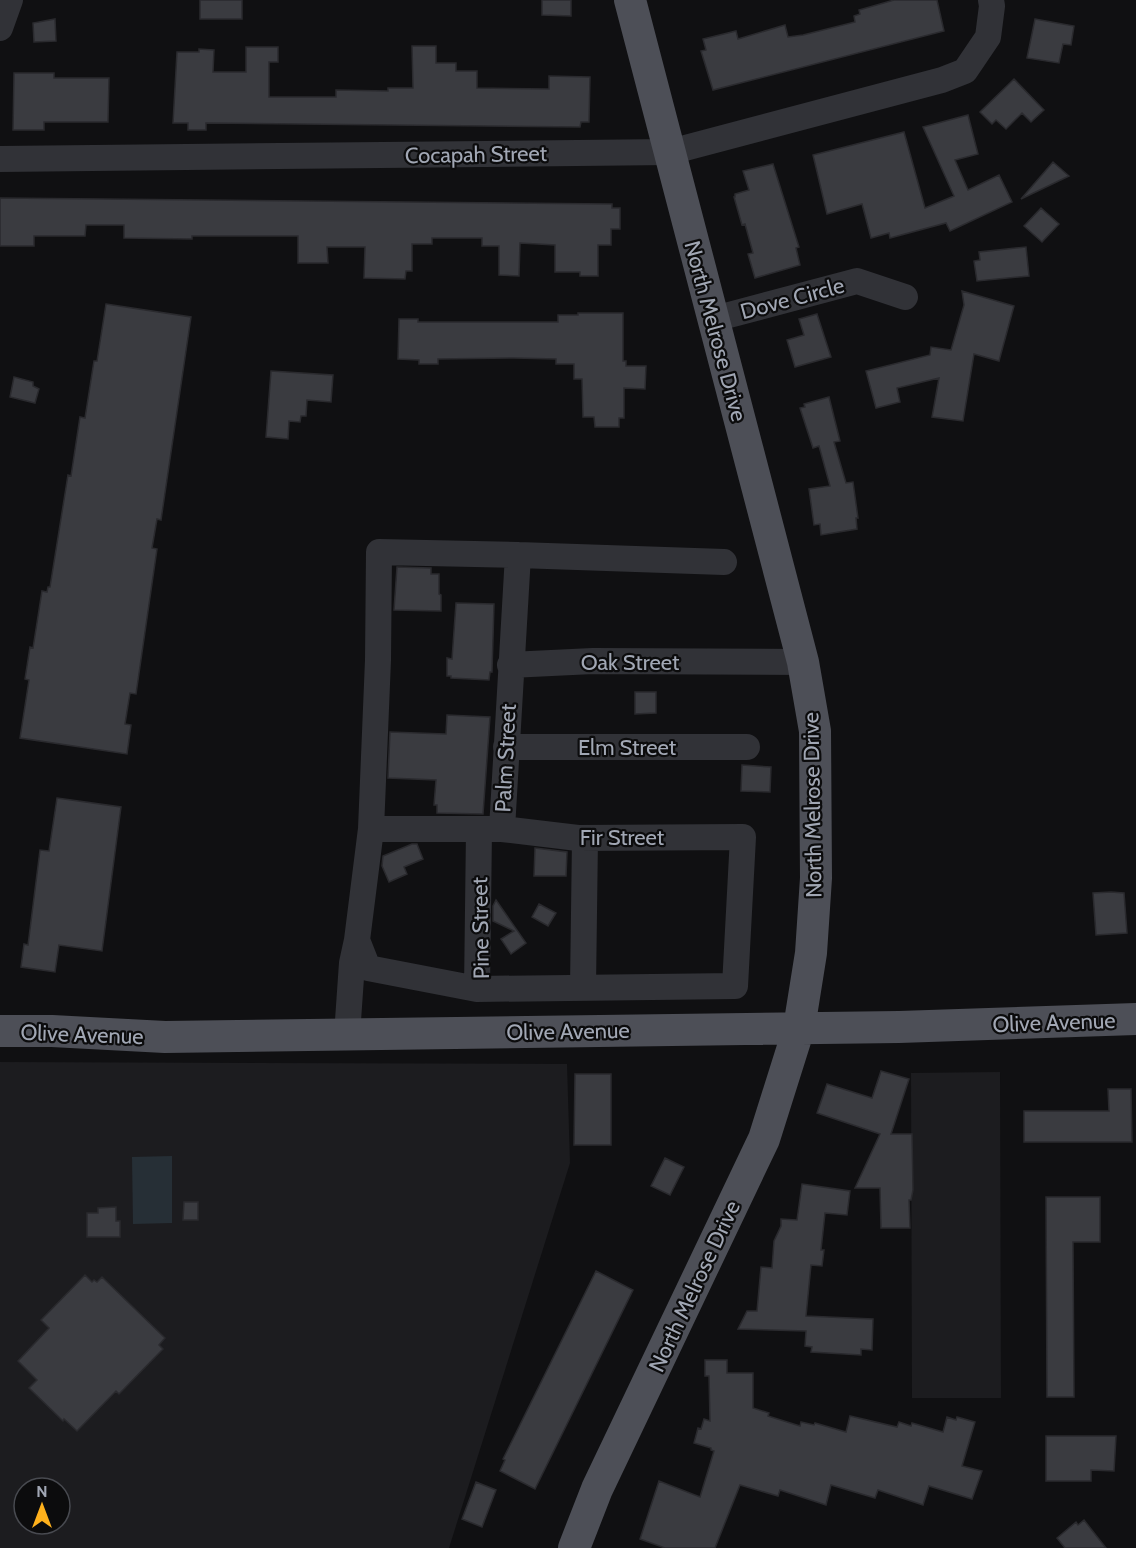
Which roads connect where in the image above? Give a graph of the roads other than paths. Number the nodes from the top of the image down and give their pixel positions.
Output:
1 (10, 0) edge
2 (630, 0) edge
3 (991, 0) edge
4 (0, 28) edge
5 (670, 152) junction
6 (0, 159) edge
7 (905, 297) dead end
8 (714, 319) junction
9 (518, 555) junction
10 (724, 562) dead end
11 (803, 662) junction
12 (510, 665) junction
13 (506, 747) junction
14 (747, 747) dead end
15 (371, 829) junction
16 (490, 830) junction
17 (585, 838) junction
18 (357, 940) junction
19 (735, 986) joint
20 (583, 987) junction
21 (477, 988) junction
22 (1136, 1019) edge
23 (799, 1028) junction
24 (0, 1031) edge
25 (347, 1035) junction
26 (574, 1548) edge

1 - 4 street
2 - 5 main road, North Melrose Drive
3 - 5 street, Cocapah Street
5 - 6 street, Cocapah Street
5 - 8 main road, North Melrose Drive
7 - 8 street, Dove Circle
8 - 11 main road, North Melrose Drive
9 - 10 street
9 - 12 street, Palm Street
9 - 15 street
11 - 12 street, Oak Street
11 - 23 main road, North Melrose Drive
12 - 13 street, Palm Street
13 - 14 street, Elm Street
13 - 16 street, Palm Street
15 - 16 street
15 - 18 street
16 - 17 street, Fir Street
16 - 21 street, Pine Street
17 - 19 street, Fir Street
17 - 20 street
18 - 21 street
18 - 25 street
19 - 20 street, Pine Street
20 - 21 street, Pine Street
22 - 23 main road, Olive Avenue
23 - 25 main road, Olive Avenue
23 - 26 main road, North Melrose Drive
24 - 25 main road, Olive Avenue

